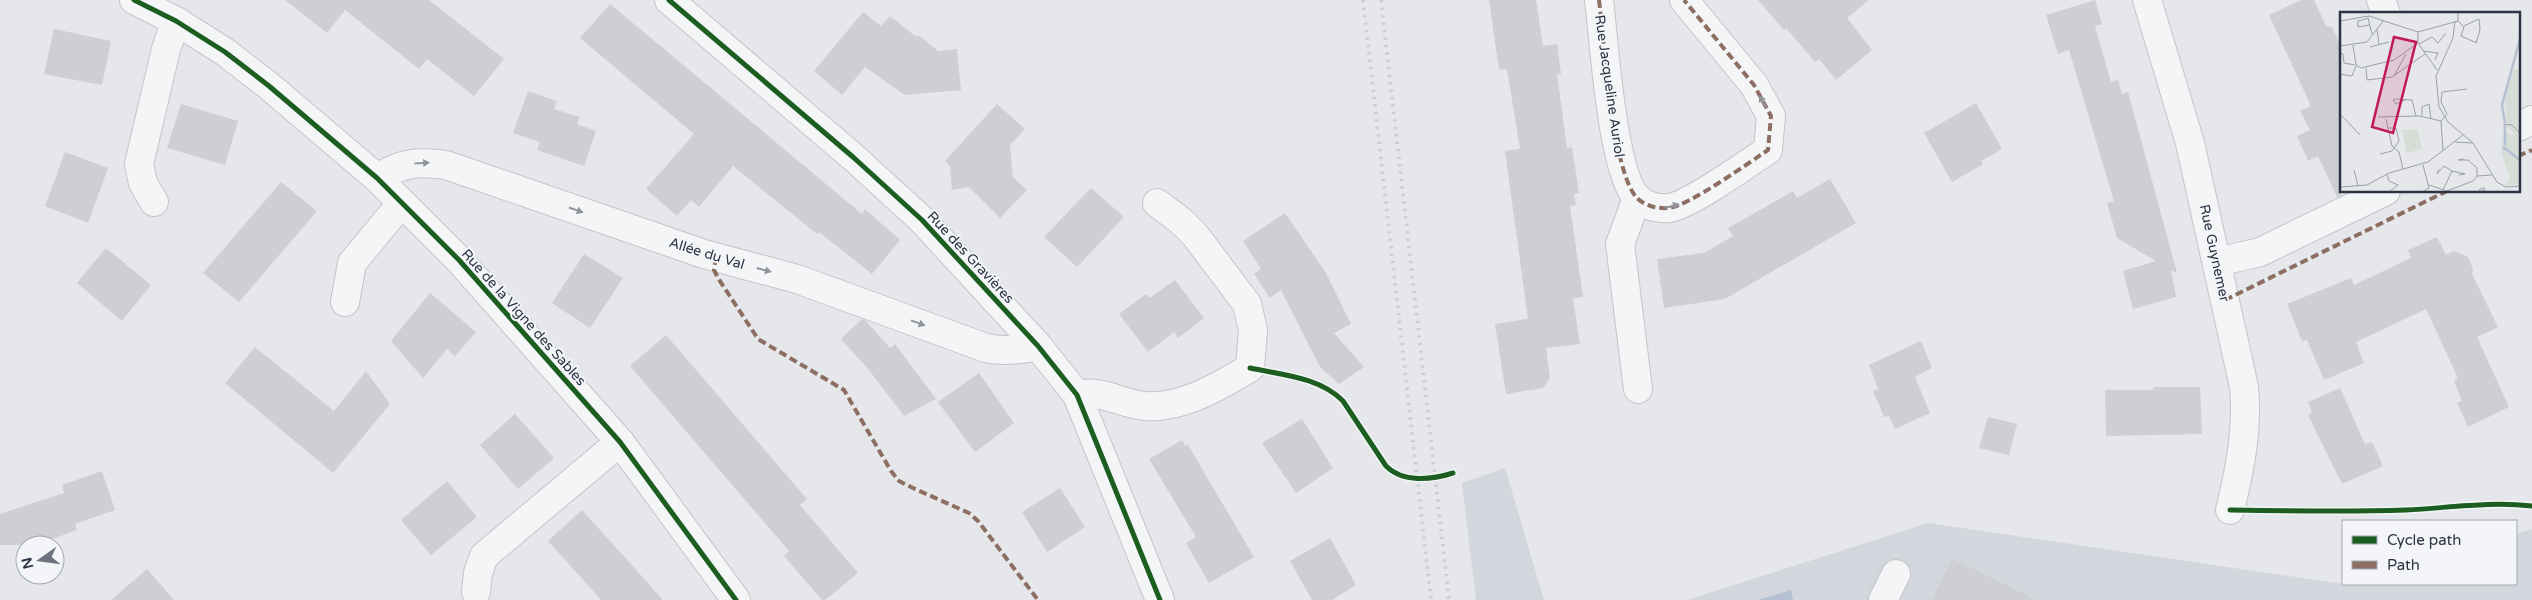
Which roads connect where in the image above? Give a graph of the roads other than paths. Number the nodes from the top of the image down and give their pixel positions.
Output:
1 (134, 0) edge
2 (669, 0) edge
3 (1599, 0) edge
4 (1684, 0) edge
5 (2147, 0) edge
6 (2381, 0) edge
7 (2385, 12) edge
8 (176, 21) junction
9 (2532, 120) edge
10 (2520, 126) edge
11 (377, 178) junction
12 (2384, 192) edge
13 (1637, 198) junction
14 (154, 202) dead end
15 (1157, 203) dead end
16 (402, 204) junction
17 (2217, 262) junction
18 (345, 302) dead end
19 (1038, 346) junction
20 (1638, 389) dead end
21 (1077, 395) junction
22 (620, 442) junction
23 (2230, 510) dead end
24 (1896, 574) dead end
25 (476, 592) dead end
26 (736, 600) edge
27 (1160, 600) edge
28 (1883, 600) edge

1 - 8 street, Rue de la Vigne des Sables
2 - 19 street, Rue des Gravières
3 - 13 street, Rue Jacqueline Auriol
13 -> 4 street
5 - 17 street, Rue Guynemer
6 - 7 street
8 - 11 street, Rue de la Vigne des Sables
8 - 14 street
9 - 10 street
11 - 16 street, Rue de la Vigne des Sables
11 -> 19 street, Allée du Val
12 - 17 street
13 - 20 street
15 - 21 street
16 - 18 street
16 - 22 street, Rue de la Vigne des Sables
17 - 23 street, Rue Guynemer
19 - 21 street, Rue des Gravières
21 - 27 street, Rue des Gravières
22 - 25 street
22 - 26 street, Rue de la Vigne des Sables
24 - 28 street

